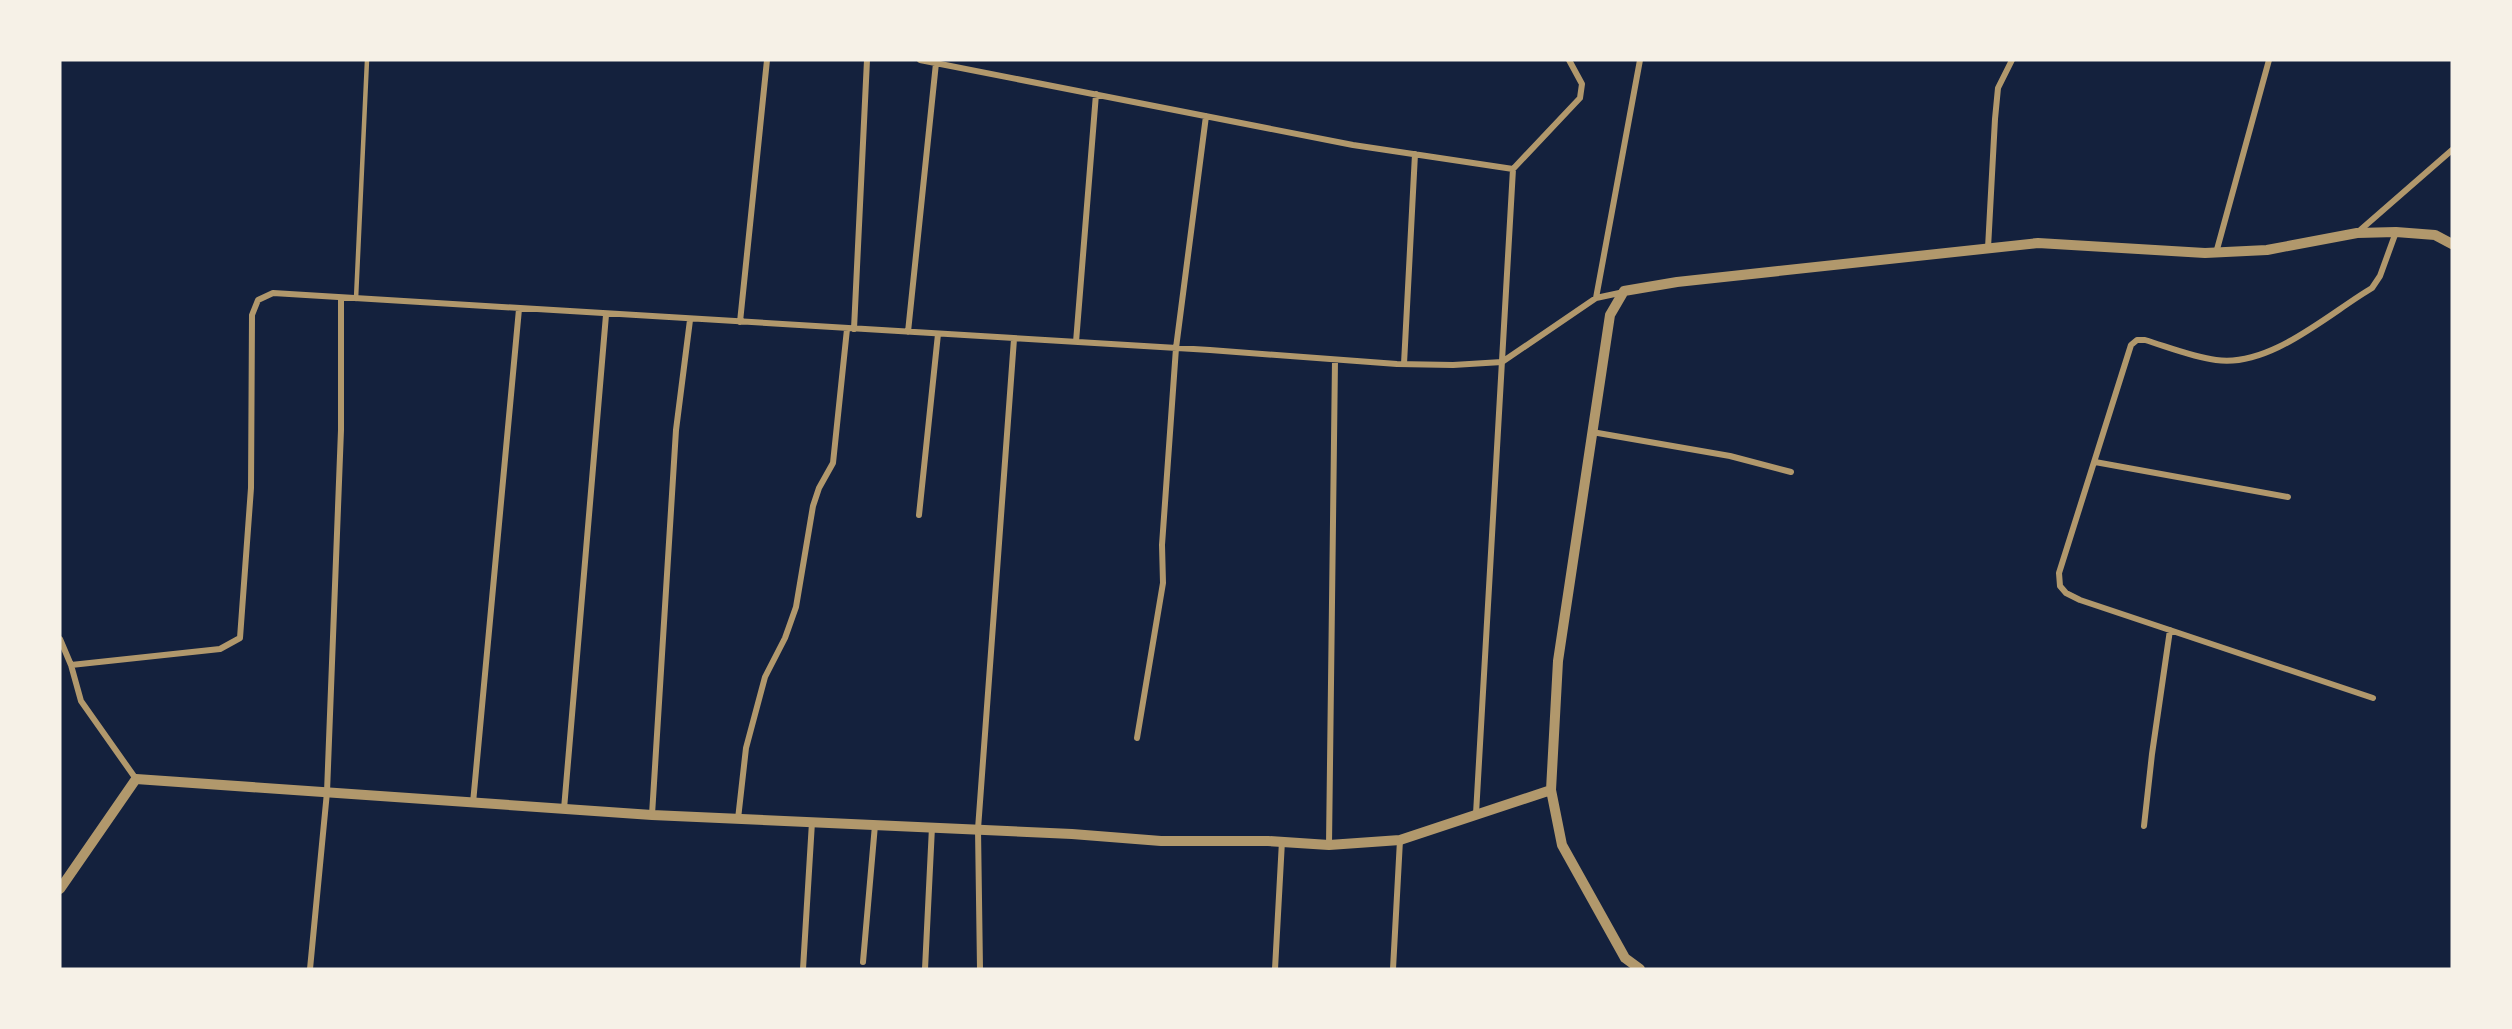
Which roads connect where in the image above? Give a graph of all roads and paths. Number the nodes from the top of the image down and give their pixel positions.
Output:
1 (367, 60) edge
2 (767, 60) edge
3 (867, 60) edge
4 (920, 60) edge
5 (1569, 60) edge
6 (1640, 60) edge
7 (2012, 60) edge
8 (2269, 60) edge
9 (936, 63) junction
10 (1096, 94) junction
11 (1206, 116) junction
12 (2452, 150) edge
13 (1415, 154) junction
14 (1513, 169) junction
15 (2396, 232) junction
16 (2357, 233) junction
17 (2452, 244) edge
18 (1988, 248) junction
19 (2216, 253) junction
20 (1624, 291) junction
21 (341, 298) junction
22 (1596, 298) junction
23 (356, 299) junction
24 (519, 309) junction
25 (606, 315) junction
26 (690, 320) junction
27 (740, 322) junction
28 (851, 329) junction
29 (908, 332) junction
30 (938, 334) junction
31 (1014, 339) junction
32 (1076, 342) junction
33 (1176, 348) junction
34 (1335, 360) junction
35 (1502, 362) junction
36 (1404, 364) junction
37 (1592, 432) junction
38 (2095, 462) junction
39 (1791, 472) dead end
40 (2288, 497) dead end
41 (919, 515) dead end
42 (2170, 630) junction
43 (60, 639) edge
44 (71, 665) junction
45 (2373, 698) dead end
46 (1137, 738) dead end
47 (136, 779) junction
48 (1551, 789) junction
49 (327, 792) junction
50 (473, 803) junction
51 (564, 809) junction
52 (1476, 814) junction
53 (652, 815) junction
54 (738, 819) junction
55 (812, 822) junction
56 (875, 825) junction
57 (2144, 826) dead end
58 (932, 827) junction
59 (978, 829) junction
60 (1401, 840) junction
61 (1282, 842) junction
62 (1329, 845) junction
63 (60, 889) edge
64 (863, 962) dead end
65 (309, 969) edge
66 (802, 969) edge
67 (925, 969) edge
68 (980, 969) edge
69 (1275, 969) edge
70 (1393, 969) edge
71 (1640, 969) edge

1 - 23 lane
2 - 27 street
3 - 28 street
4 - 9 street
5 - 14 street
6 - 22 street
7 - 18 street
8 - 19 street
9 - 10 street
9 - 29 street
10 - 11 street
10 - 32 street
11 - 13 street
11 - 33 street
12 - 16 street
13 - 14 street
13 - 36 street
14 - 35 street
15 - 16 street
15 - 17 street
15 - 38 street
16 - 19 street
18 - 19 street
18 - 20 street
20 - 22 street
20 - 37 street
21 - 23 street
21 - 44 street
21 - 49 street
22 - 35 street
23 - 24 street
24 - 25 street
24 - 50 street
25 - 26 street
25 - 51 street
26 - 27 street
26 - 53 street
27 - 28 street
28 - 29 street
28 - 54 street
29 - 30 street
30 - 31 street
30 - 41 street
31 - 32 street
31 - 59 street
32 - 33 street
33 - 34 street
33 - 46 street
34 - 36 street
34 - 62 street
35 - 36 street
35 - 52 street
37 - 39 street
37 - 48 street
38 - 40 street
38 - 42 street
42 - 45 street
42 - 57 street
43 - 44 street
44 - 47 street
47 - 49 street
47 - 63 street
48 - 52 street
48 - 71 street
49 - 50 street
49 - 65 street
50 - 51 street
51 - 53 street
52 - 60 street
53 - 54 street
54 - 55 street
55 - 56 street
55 - 66 street
56 - 58 street
56 - 64 street
58 - 59 street
58 - 67 street
59 - 61 street
59 - 68 street
60 - 62 street
60 - 70 street
61 - 62 street
61 - 69 street

